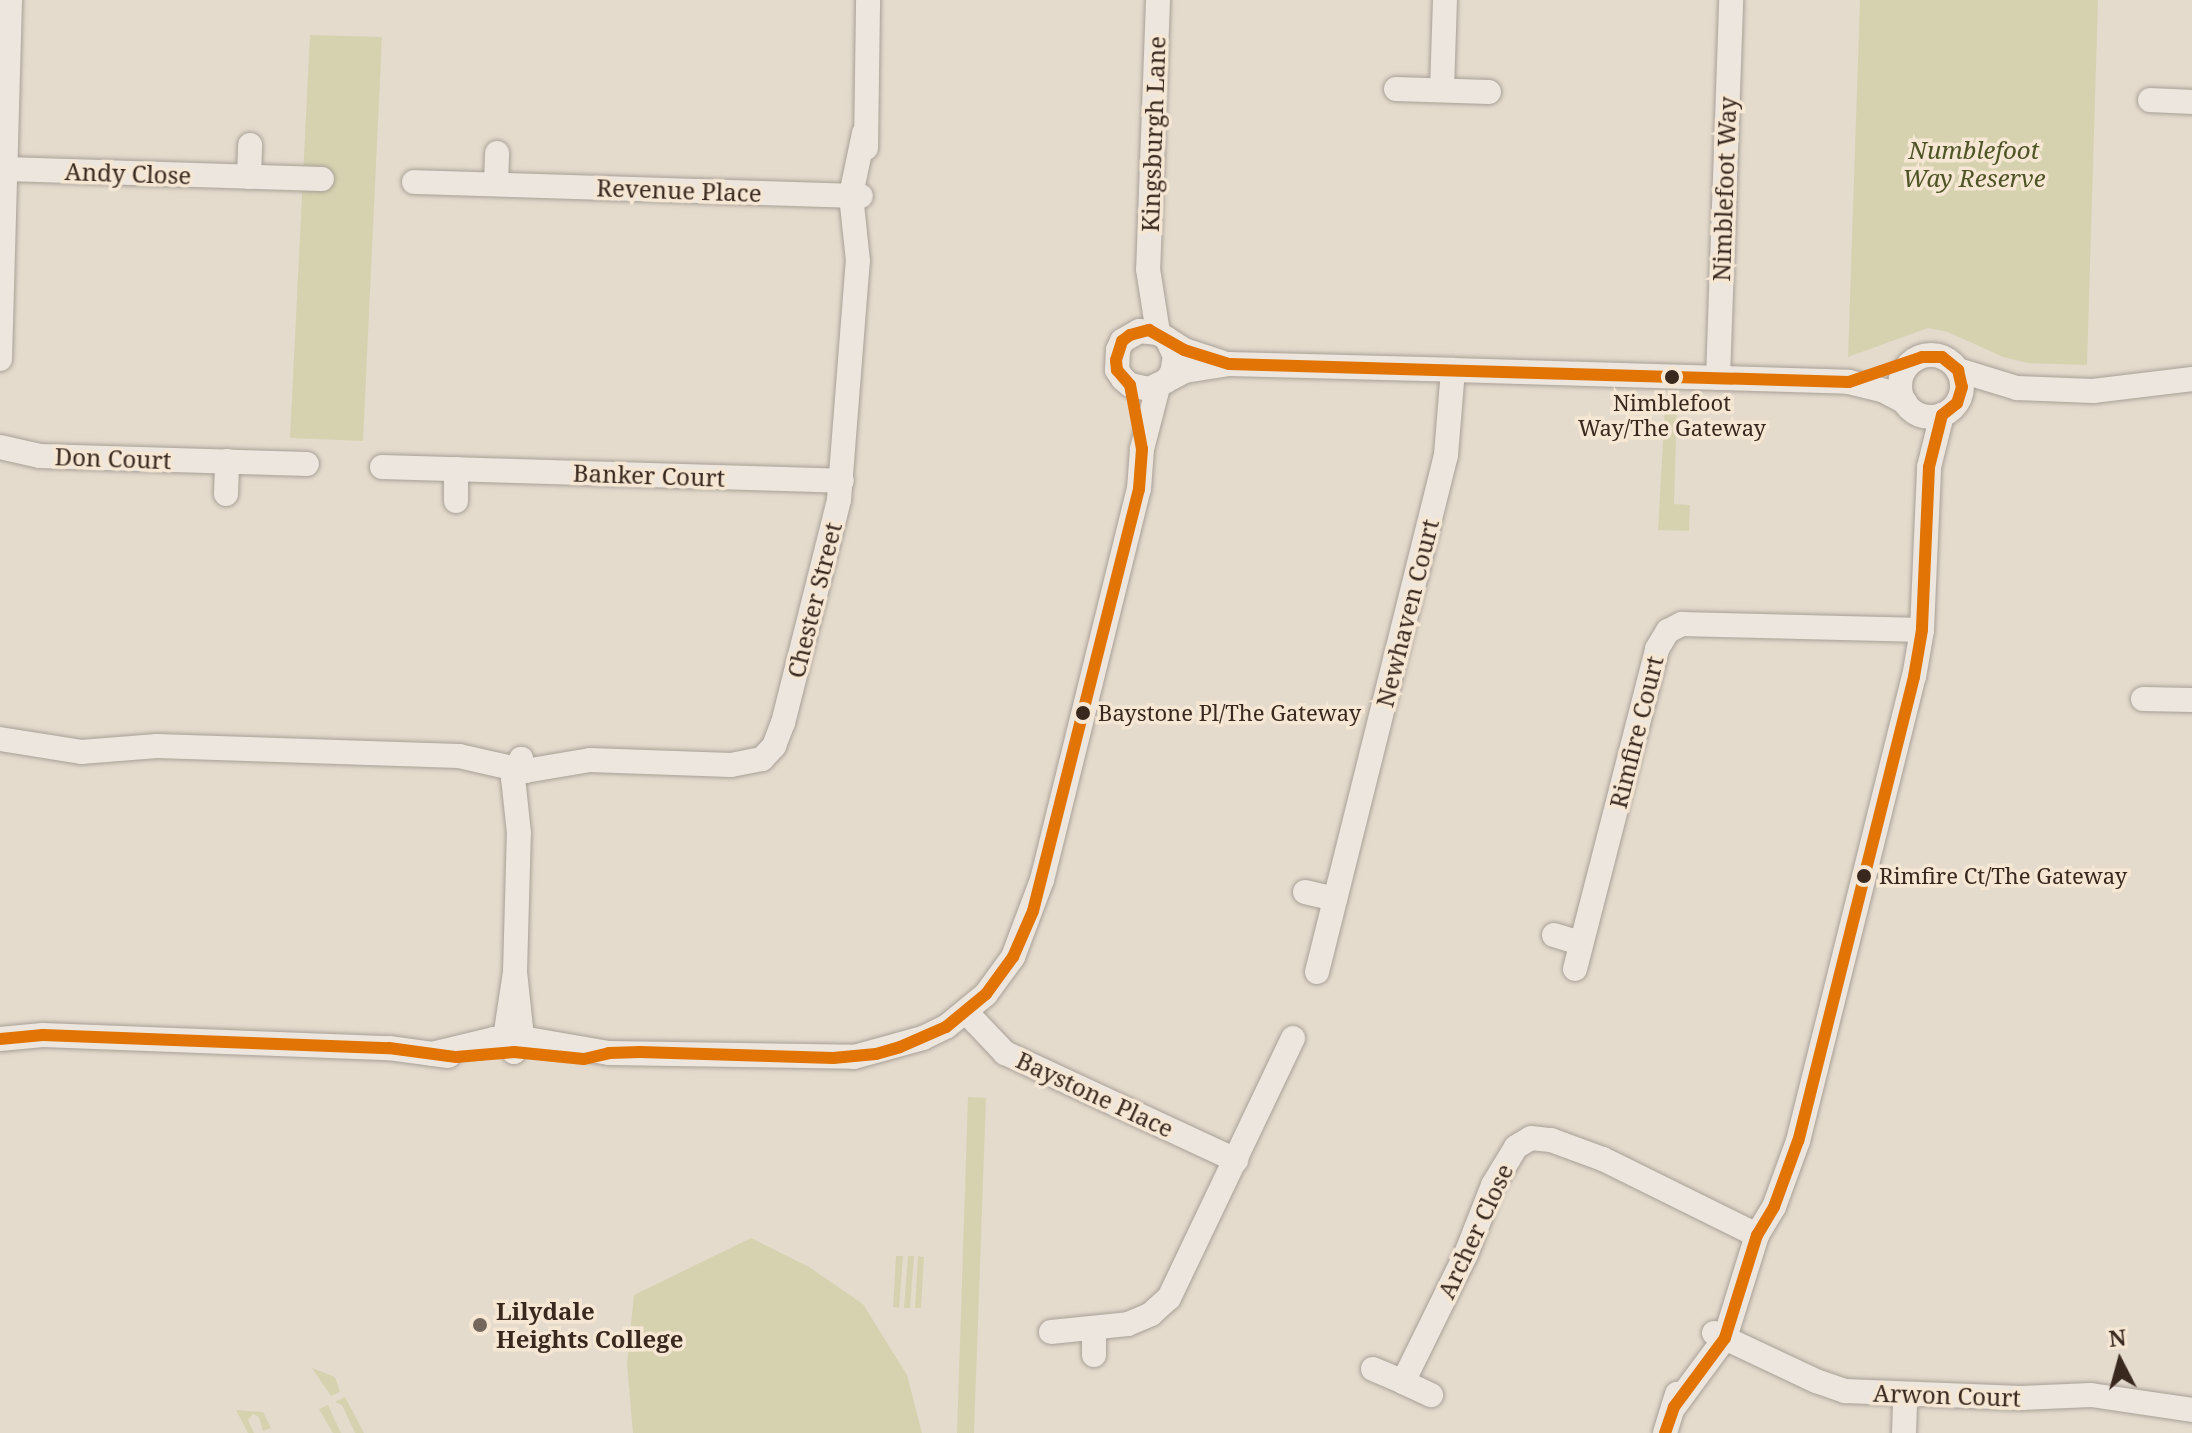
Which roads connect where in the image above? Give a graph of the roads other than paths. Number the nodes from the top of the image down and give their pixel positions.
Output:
1 (10, 0) edge
2 (868, 0) edge
3 (1158, 0) edge
4 (1445, 0) edge
5 (1731, 0) edge
6 (1396, 89) dead end
7 (1442, 90) junction
8 (1489, 92) dead end
9 (2150, 100) dead end
10 (2192, 102) edge
11 (250, 145) dead end
12 (497, 153) dead end
13 (6, 169) junction
14 (249, 177) junction
15 (322, 179) dead end
16 (414, 182) dead end
17 (496, 184) junction
18 (856, 196) junction
19 (1148, 269) junction
20 (1130, 335) junction
21 (1162, 336) junction
22 (0, 359) edge
23 (1913, 361) junction
24 (1229, 364) junction
25 (1453, 370) junction
26 (1958, 370) junction
27 (1718, 378) junction
28 (2192, 379) edge
29 (1849, 382) junction
30 (1162, 384) junction
31 (1130, 385) junction
32 (2017, 388) junction
33 (1908, 406) junction
34 (1950, 409) junction
35 (0, 447) edge
36 (1142, 449) junction
37 (227, 461) junction
38 (307, 464) dead end
39 (382, 467) dead end
40 (1929, 467) junction
41 (456, 469) junction
42 (842, 481) junction
43 (226, 494) dead end
44 (456, 501) dead end
45 (1922, 630) junction
46 (2143, 699) dead end
47 (2192, 700) edge
48 (0, 739) edge
49 (521, 767) junction
50 (1305, 892) dead end
51 (1335, 899) junction
52 (1554, 935) dead end
53 (1581, 943) junction
54 (1575, 969) dead end
55 (1317, 972) dead end
56 (966, 1012) junction
57 (0, 1023) edge
58 (43, 1035) junction
59 (1293, 1038) dead end
60 (0, 1039) edge
61 (514, 1042) junction
62 (1236, 1160) junction
63 (1751, 1232) junction
64 (1094, 1328) junction
65 (1051, 1332) dead end
66 (1720, 1336) junction
67 (1094, 1355) dead end
68 (1373, 1369) dead end
69 (1403, 1382) junction
70 (1431, 1395) dead end
71 (1905, 1395) junction
72 (2192, 1410) edge
73 (1665, 1433) edge
74 (1904, 1433) edge

1 - 13 street
2 - 18 street, Chester Street
3 - 19 street, Kingsburgh Lane
4 - 7 street
5 - 27 street, Nimblefoot Way
6 - 7 street
7 - 8 street
9 - 10 street
11 - 14 street
12 - 17 street
13 - 14 street, Andy Close
13 - 22 street
14 - 15 street, Andy Close
16 - 17 street, Revenue Place
17 - 18 street, Revenue Place
18 - 42 street, Chester Street
19 - 20 street, Kingsburgh Lane
19 - 21 street, Kingsburgh Lane
20 - 21 street
20 - 31 street
21 - 24 street
21 - 30 street
23 - 26 street
23 - 29 street
23 - 33 street
24 - 25 street
24 - 30 street
25 - 27 street
25 - 51 street, Newhaven Court
26 - 32 street
26 - 34 street
27 - 29 street
28 - 32 street
29 - 33 street
30 - 31 street
30 - 36 street
31 - 36 street
32 - 34 street
33 - 34 street
33 - 40 street
34 - 40 street
35 - 37 street, Don Court
36 - 56 street
37 - 38 street, Don Court
37 - 43 street
39 - 41 street, Banker Court
40 - 45 street
41 - 42 street, Banker Court
41 - 44 street
42 - 49 street, Chester Street
45 - 53 street, Rimfire Court
45 - 63 street
46 - 47 street
48 - 49 street, Chester Street
49 - 61 street
50 - 51 street
51 - 55 street, Newhaven Court
52 - 53 street
53 - 54 street, Rimfire Court
56 - 61 street
56 - 62 street, Baystone Place
57 - 58 street
58 - 60 street
58 - 61 street
59 - 62 street
62 - 64 street
63 - 66 street
63 - 69 street, Archer Close
64 - 65 street
64 - 67 street
66 - 71 street, Arwon Court
66 - 73 street
68 - 69 street
69 - 70 street
71 - 72 street, Arwon Court
71 - 74 street

